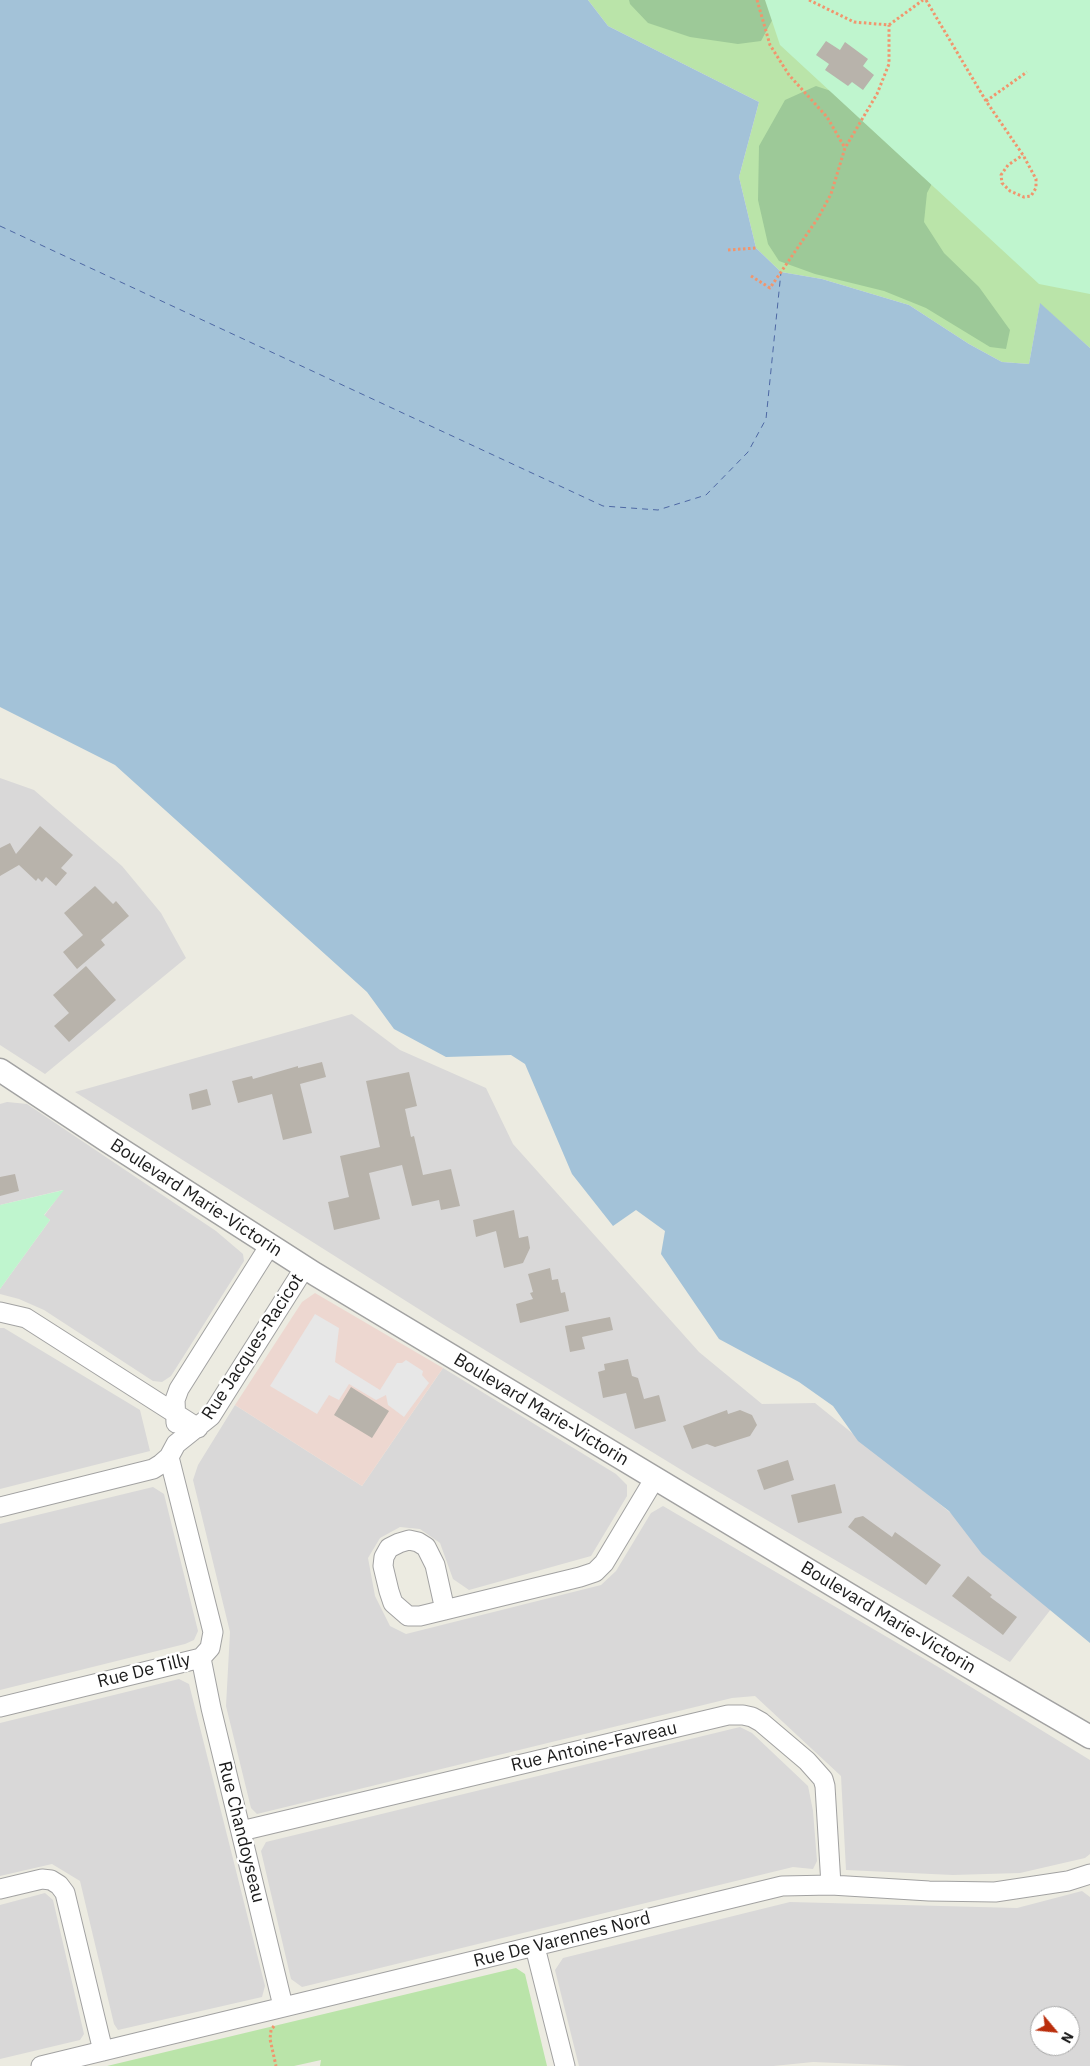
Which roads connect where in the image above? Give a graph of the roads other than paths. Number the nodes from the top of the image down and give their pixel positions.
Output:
1 (1, 1073) edge
2 (270, 1245) junction
3 (305, 1267) junction
4 (0, 1312) edge
5 (175, 1414) junction
6 (198, 1428) junction
7 (172, 1451) junction
8 (655, 1478) junction
9 (0, 1506) edge
10 (445, 1610) dead end
11 (201, 1658) junction
12 (0, 1707) edge
13 (1090, 1737) edge
14 (241, 1831) junction
15 (1090, 1874) edge
16 (831, 1885) junction
17 (0, 1889) edge
18 (536, 1947) junction
19 (279, 2014) junction
20 (103, 2050) junction
21 (41, 2066) edge
22 (565, 2066) edge

1 - 2 street, Boulevard Marie-Victorin
2 - 3 street, Boulevard Marie-Victorin
2 - 5 street, Rue Jacques-Racicot
3 - 6 street, Rue Jacques-Racicot
3 - 8 street, Boulevard Marie-Victorin
4 - 5 street
5 - 6 street
5 - 7 street, Rue Jacques-Racicot
6 - 7 street, Rue Jacques-Racicot
7 - 9 street, Rue Jacques-Racicot
7 - 11 street, Rue De Tilly
8 - 10 street
8 - 13 street, Boulevard Marie-Victorin
11 - 12 street, Rue De Tilly
11 - 14 street, Rue Chandoyseau
14 - 16 street, Rue Antoine-Favreau
14 - 19 street, Rue Chandoyseau
15 - 16 street, Rue De Varennes Nord
16 - 18 street, Rue De Varennes Nord
17 - 20 street
18 - 19 street, Rue De Varennes Nord
18 - 22 street
19 - 20 street, Rue De Varennes Nord
20 - 21 street, Rue De Varennes Nord

